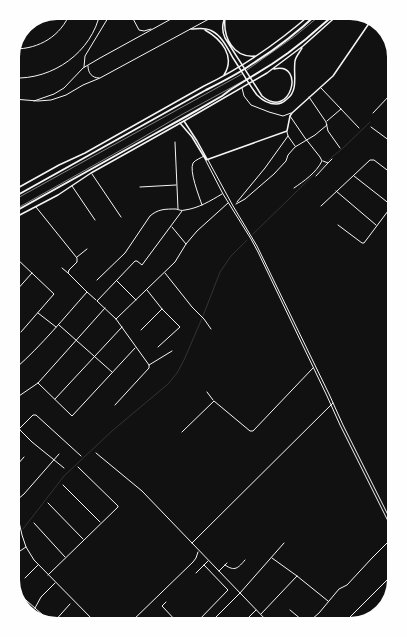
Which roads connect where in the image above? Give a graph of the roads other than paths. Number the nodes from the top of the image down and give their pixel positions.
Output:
1 (67, 20) edge
2 (98, 20) edge
3 (107, 20) edge
4 (134, 20) edge
5 (169, 20) edge
6 (207, 20) edge
7 (224, 20) edge
8 (225, 20) edge
9 (304, 20) edge
10 (310, 20) edge
11 (314, 20) edge
12 (328, 20) edge
13 (332, 20) edge
14 (369, 25) edge
15 (154, 28) junction
16 (191, 29) junction
17 (203, 29) junction
18 (304, 46) junction
19 (21, 49) edge
20 (257, 56) junction
21 (88, 66) junction
22 (83, 68) junction
23 (272, 70) junction
24 (224, 76) junction
25 (20, 78) edge
26 (100, 78) junction
27 (321, 87) junction
28 (242, 88) junction
29 (309, 97) junction
30 (387, 98) edge
31 (20, 100) edge
32 (33, 101) junction
33 (341, 109) junction
34 (292, 113) junction
35 (373, 113) dead end
36 (290, 116) junction
37 (184, 121) junction
38 (326, 122) junction
39 (180, 123) junction
40 (327, 125) junction
41 (371, 127) dead end
42 (359, 128) dead end
43 (287, 131) junction
44 (288, 136) junction
45 (387, 139) edge
46 (307, 140) junction
47 (175, 142) dead end
48 (295, 147) junction
49 (340, 148) dead end
50 (205, 156) junction
51 (207, 159) junction
52 (332, 159) dead end
53 (322, 161) junction
54 (327, 163) junction
55 (387, 170) edge
56 (213, 172) junction
57 (91, 173) junction
58 (354, 175) junction
59 (316, 176) dead end
60 (177, 185) junction
61 (72, 186) junction
62 (20, 187) edge
63 (140, 187) dead end
64 (294, 188) dead end
65 (224, 190) junction
66 (336, 191) junction
67 (222, 192) junction
68 (20, 194) edge
69 (223, 194) junction
70 (20, 197) edge
71 (231, 202) junction
72 (228, 203) junction
73 (387, 203) edge
74 (236, 204) junction
75 (202, 206) junction
76 (233, 206) junction
77 (320, 206) dead end
78 (36, 207) junction
79 (20, 208) edge
80 (178, 209) junction
81 (182, 211) junction
82 (387, 211) edge
83 (20, 215) edge
84 (121, 217) dead end
85 (95, 220) dead end
86 (338, 225) dead end
87 (377, 225) junction
88 (171, 226) junction
89 (186, 244) junction
90 (87, 249) dead end
91 (77, 258) junction
92 (20, 262) edge
93 (62, 268) dead end
94 (164, 272) junction
95 (32, 273) junction
96 (68, 273) junction
97 (97, 280) dead end
98 (117, 280) junction
99 (20, 286) edge
100 (147, 289) junction
101 (87, 292) junction
102 (136, 300) junction
103 (97, 301) junction
104 (105, 308) junction
105 (162, 309) junction
106 (37, 312) junction
107 (116, 320) junction
108 (58, 325) junction
109 (122, 327) junction
110 (56, 328) junction
111 (140, 330) dead end
112 (211, 330) dead end
113 (21, 332) dead end
114 (77, 341) junction
115 (158, 346) dead end
116 (136, 348) junction
117 (172, 351) dead end
118 (94, 356) junction
119 (20, 365) edge
120 (149, 365) junction
121 (313, 367) junction
122 (112, 373) junction
123 (38, 383) junction
124 (207, 392) dead end
125 (20, 395) edge
126 (55, 399) junction
127 (214, 400) junction
128 (333, 403) junction
129 (115, 405) dead end
130 (331, 405) junction
131 (20, 429) joint
132 (182, 432) dead end
133 (350, 438) junction
134 (347, 440) junction
135 (96, 453) dead end
136 (59, 454) dead end
137 (81, 456) dead end
138 (24, 457) dead end
139 (54, 460) junction
140 (20, 461) edge
141 (78, 467) dead end
142 (64, 468) dead end
143 (62, 485) dead end
144 (20, 497) edge
145 (48, 503) dead end
146 (387, 513) edge
147 (387, 517) edge
148 (101, 522) junction
149 (34, 523) dead end
150 (20, 526) edge
151 (83, 540) junction
152 (284, 543) dead end
153 (387, 543) edge
154 (192, 544) junction
155 (26, 547) junction
156 (198, 550) junction
157 (20, 551) edge
158 (272, 557) junction
159 (65, 558) junction
160 (246, 560) dead end
161 (208, 561) junction
162 (38, 565) junction
163 (204, 565) junction
164 (219, 572) junction
165 (196, 573) dead end
166 (48, 575) junction
167 (297, 576) junction
168 (25, 578) dead end
169 (387, 580) edge
170 (55, 582) junction
171 (232, 585) junction
172 (228, 590) junction
173 (240, 593) junction
174 (26, 600) edge
175 (166, 602) dead end
176 (328, 602) junction
177 (70, 604) dead end
178 (35, 608) junction
179 (256, 610) junction
180 (290, 610) dead end
181 (42, 614) edge
182 (260, 614) junction
183 (59, 617) edge
184 (90, 617) edge
185 (136, 617) edge
186 (172, 617) edge
187 (202, 617) edge
188 (216, 617) edge
189 (249, 617) edge
190 (263, 617) edge
191 (298, 617) edge
192 (314, 617) edge
193 (350, 617) edge

1 - 19 street
2 - 25 street
3 - 22 street
4 - 15 street
5 - 15 street
6 - 16 street
7 - 23 main road
8 - 20 main road
9 - 20 main road
10 - 68 highway
11 - 70 lane
12 - 79 highway
13 - 18 main road
14 - 27 main road
15 - 21 street
16 - 17 main road
16 - 26 street
17 - 18 main road
17 - 24 main road
18 - 23 main road
20 - 24 main road
21 - 22 street
21 - 26 street
22 - 32 street
23 - 28 main road
24 - 62 main road
26 - 32 street
27 - 29 main road
27 - 33 street
28 - 34 street
28 - 37 main road
29 - 34 main road
29 - 38 street
30 - 35 street
31 - 32 street
33 - 38 street
33 - 42 street
34 - 36 main road
36 - 43 main road
36 - 46 street
37 - 39 main road
37 - 50 main road
38 - 40 street
39 - 50 main road
39 - 57 main road
40 - 46 street
40 - 49 street
41 - 45 street
43 - 44 street
43 - 51 main road
44 - 48 street
44 - 74 street
46 - 48 street
46 - 53 street
47 - 60 street
48 - 74 street
50 - 51 main road
50 - 75 street
51 - 56 street
52 - 54 street
53 - 54 street
53 - 64 street
54 - 59 street
55 - 58 street
56 - 65 street
56 - 67 street
57 - 61 main road
57 - 84 street
58 - 66 street
58 - 73 street
60 - 63 street
60 - 80 street
61 - 78 main road
61 - 85 street
65 - 67 street
65 - 71 street
66 - 77 street
66 - 87 street
67 - 69 street
69 - 72 street
69 - 75 street
71 - 72 street
71 - 76 street
72 - 89 street
72 - 121 street
74 - 76 street
75 - 81 street
76 - 128 street
78 - 83 main road
78 - 91 street
80 - 81 street
80 - 97 street
81 - 88 street
82 - 87 street
86 - 87 street
88 - 89 street
88 - 98 street
89 - 94 street
90 - 91 street
91 - 96 street
92 - 95 street
93 - 96 street
94 - 100 street
94 - 112 street
95 - 99 street
95 - 106 street
96 - 101 street
98 - 102 street
98 - 103 street
100 - 102 street
100 - 105 street
101 - 103 street
101 - 108 street
102 - 107 street
103 - 104 street
104 - 107 street
104 - 114 street
105 - 111 street
105 - 115 street
106 - 110 street
106 - 113 street
107 - 109 street
108 - 110 street
108 - 114 street
109 - 116 street
109 - 118 street
110 - 119 street
114 - 118 street
114 - 123 street
116 - 120 street
116 - 122 street
117 - 120 street
118 - 122 street
118 - 126 street
120 - 129 street
121 - 127 street
121 - 130 street
122 - 126 street
123 - 125 street
123 - 126 street
124 - 127 street
127 - 132 street
128 - 130 street
128 - 133 street
130 - 134 street
130 - 154 street
131 - 137 street
131 - 139 street
133 - 134 street
133 - 146 street
134 - 147 street
135 - 154 street
136 - 139 street
138 - 140 street
139 - 142 street
139 - 144 street
141 - 148 street
143 - 148 street
145 - 151 street
148 - 151 street
149 - 159 street
150 - 155 street
151 - 159 street
152 - 158 street
153 - 176 street
154 - 156 street
155 - 157 street
155 - 162 street
156 - 161 street
156 - 185 street
158 - 167 street
158 - 173 street
159 - 166 street
160 - 164 street
161 - 163 street
161 - 164 street
162 - 166 street
162 - 168 street
163 - 165 street
163 - 172 street
164 - 171 street
166 - 170 street
167 - 176 street
167 - 182 street
169 - 193 street
170 - 178 street
170 - 184 street
171 - 172 street
171 - 173 street
172 - 187 street
173 - 179 street
173 - 188 street
174 - 178 street
175 - 186 street
176 - 192 street
177 - 183 street
178 - 181 street
179 - 182 street
179 - 189 street
180 - 191 street
182 - 190 street

